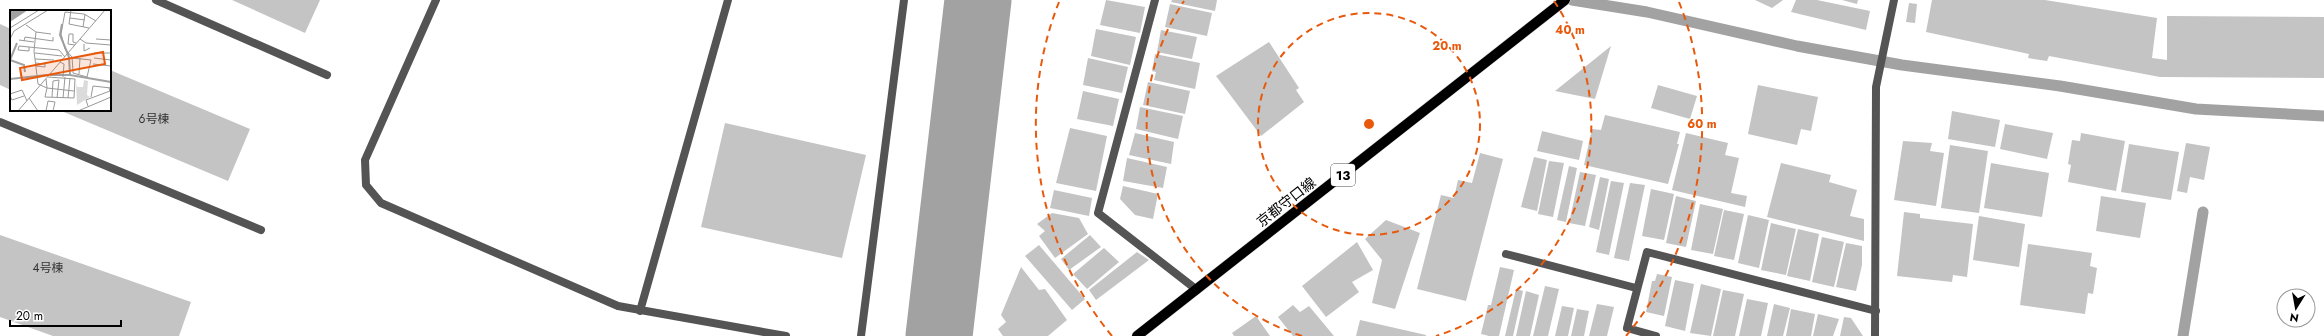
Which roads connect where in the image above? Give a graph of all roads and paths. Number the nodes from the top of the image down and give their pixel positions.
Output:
1 (156, 0) edge
2 (436, 0) edge
3 (728, 0) edge
4 (904, 0) edge
5 (1155, 0) edge
6 (1565, 0) edge
7 (1894, 0) edge
8 (327, 75) dead end
9 (0, 122) edge
10 (262, 230) dead end
11 (1506, 254) dead end
12 (1636, 288) junction
13 (1197, 290) junction
14 (640, 311) junction
15 (1876, 311) junction
16 (786, 336) edge
17 (861, 336) edge
18 (1137, 336) edge
19 (1656, 336) edge
20 (1876, 336) edge

1 - 8 street
2 - 14 street
3 - 14 street
4 - 17 street
5 - 13 street
6 - 13 main road, 京都守口線 / 13
7 - 15 street
9 - 10 street
11 - 12 street
12 - 15 street
12 - 19 street
13 - 18 main road, 京都守口線 / 13
14 - 16 street
15 - 20 street

